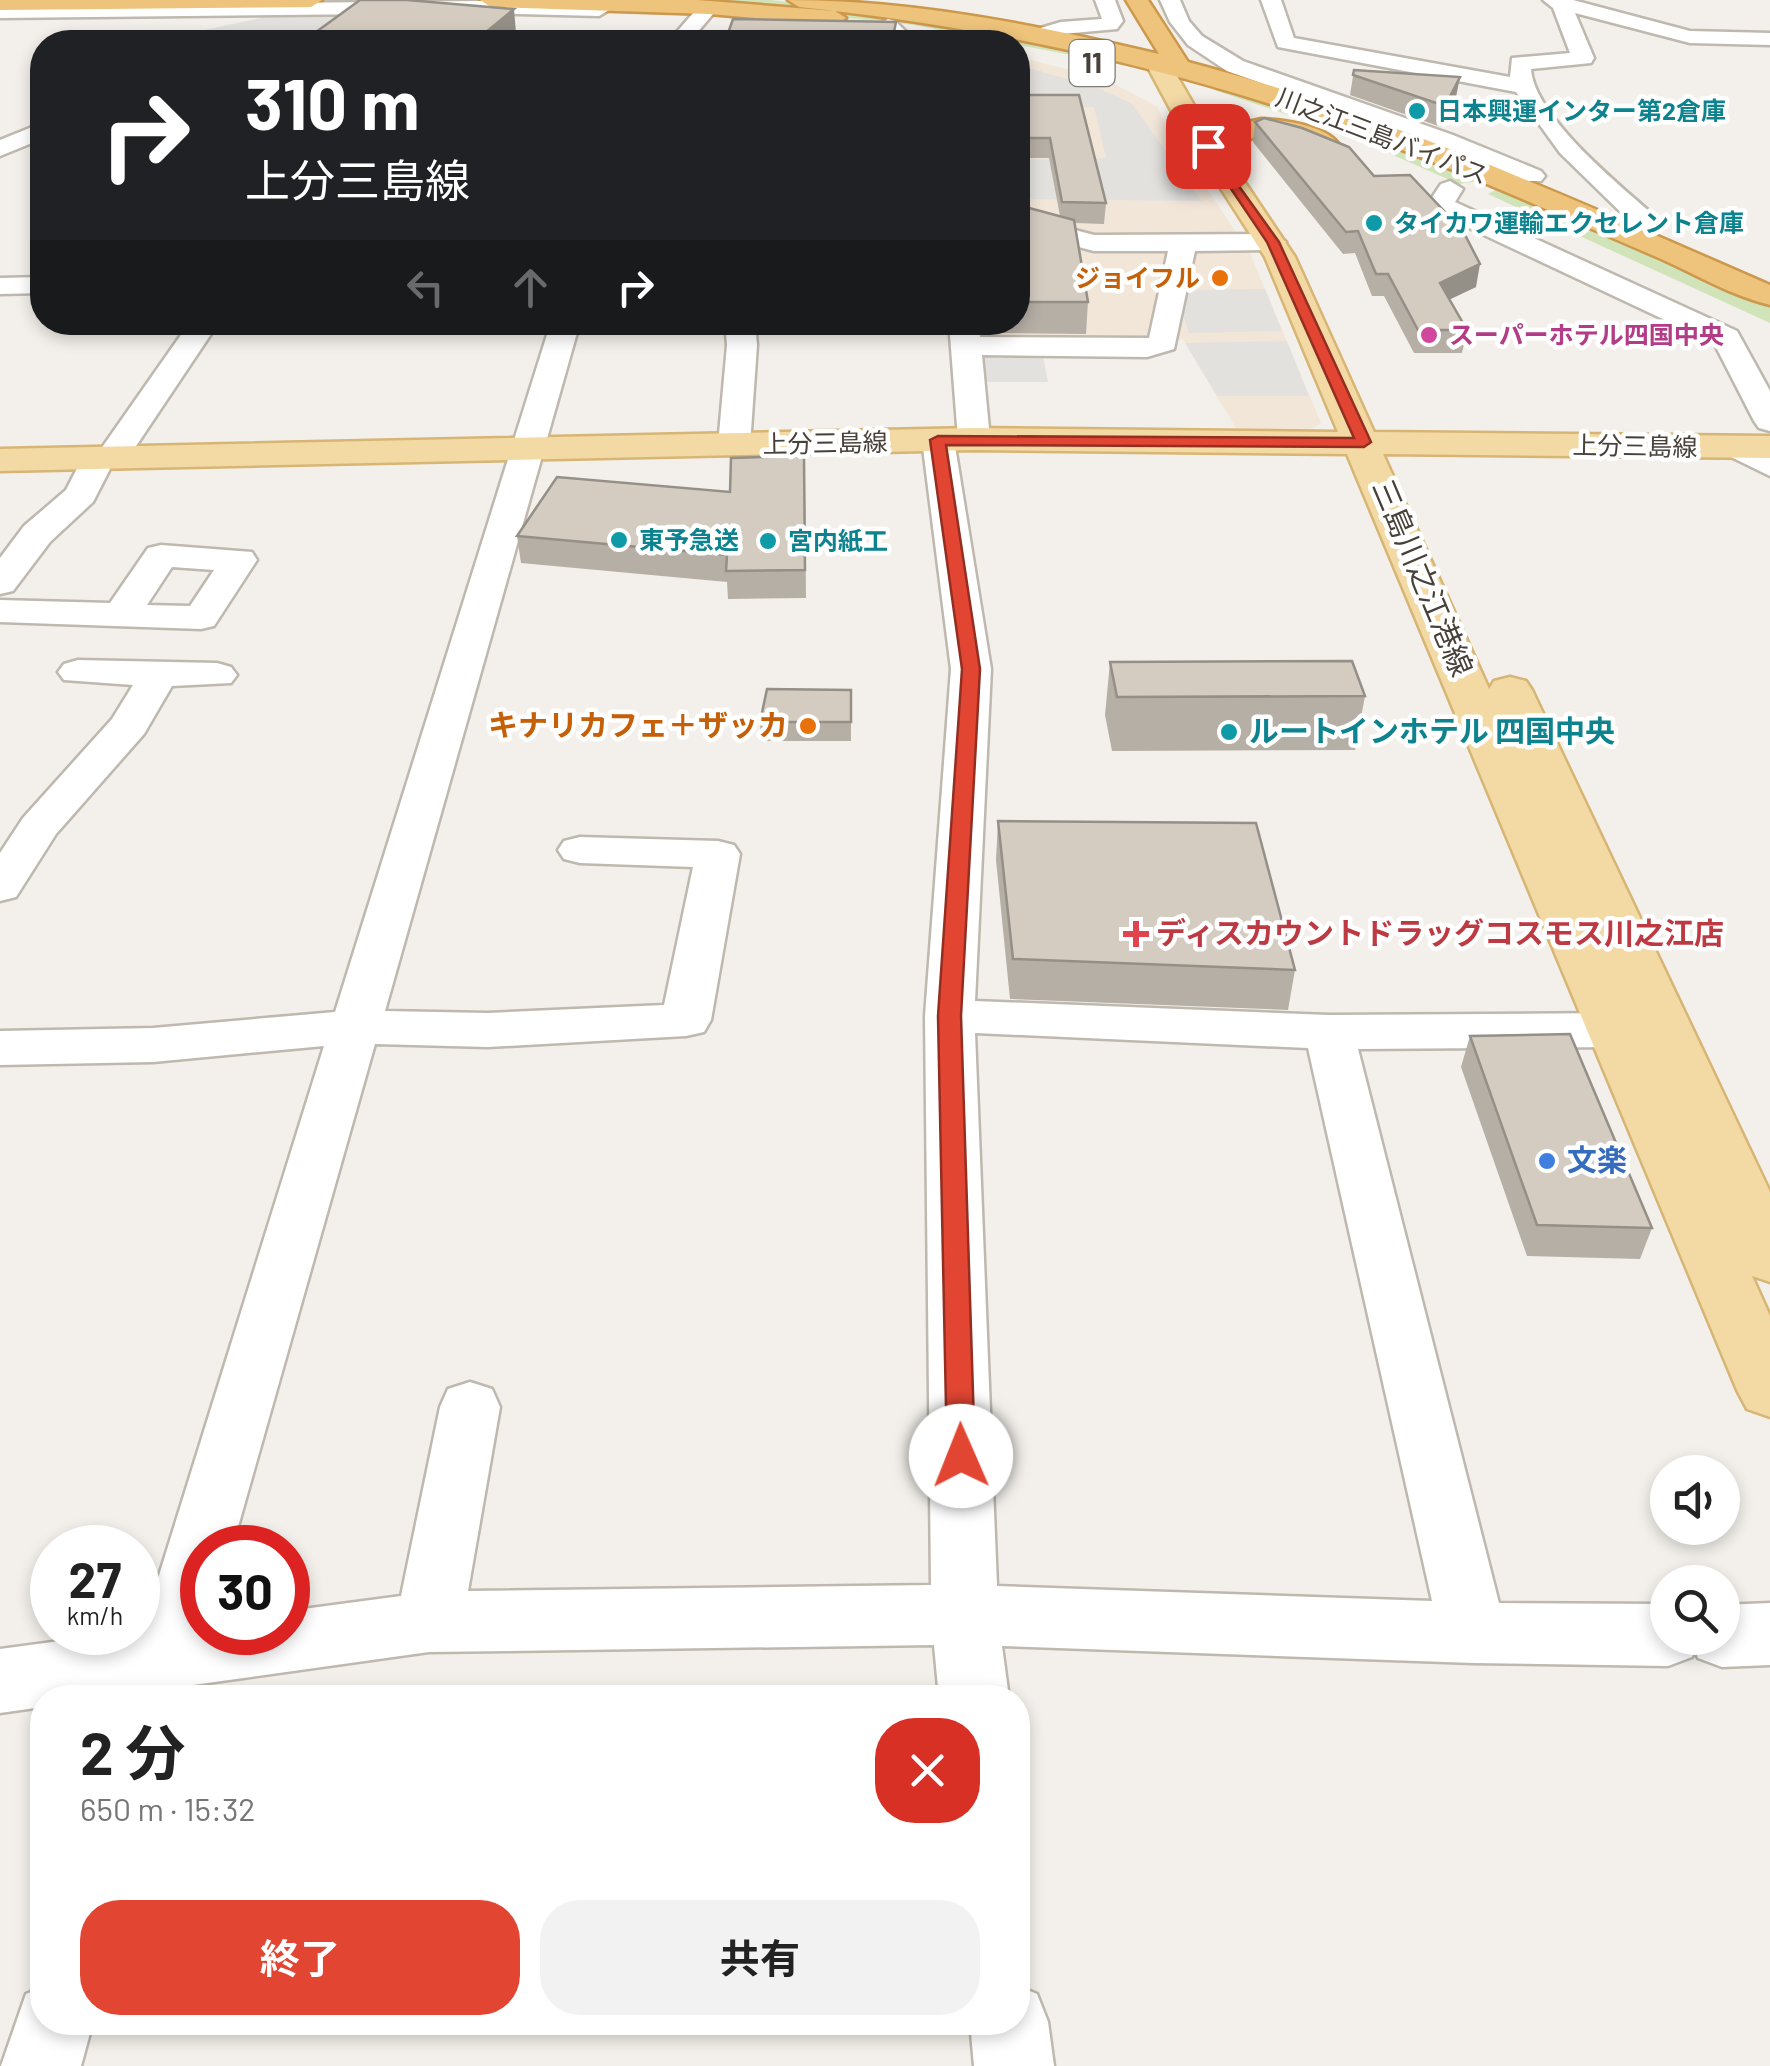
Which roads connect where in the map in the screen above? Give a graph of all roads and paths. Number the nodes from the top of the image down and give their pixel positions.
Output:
1 (311, 0) edge
2 (491, 0) edge
3 (799, 0) edge
4 (1105, 0) edge
5 (1129, 0) edge
6 (1137, 0) edge
7 (1170, 0) edge
8 (1271, 0) edge
9 (1555, 1) edge
10 (0, 4) edge
11 (604, 4) edge
12 (709, 7) junction
13 (264, 8) junction
14 (0, 12) edge
15 (888, 25) junction
16 (195, 30) edge
17 (574, 30) edge
18 (689, 30) edge
19 (894, 30) edge
20 (920, 30) edge
21 (988, 30) edge
22 (1770, 38) edge
23 (1030, 40) edge
24 (1030, 41) edge
25 (1173, 75) junction
26 (1525, 88) junction
27 (30, 135) edge
28 (1228, 142) junction
29 (0, 149) edge
30 (1349, 152) edge
31 (30, 158) edge
32 (0, 159) edge
33 (1590, 174) junction
34 (1532, 176) junction
35 (1416, 177) edge
36 (1500, 180) junction
37 (1450, 189) junction
38 (1030, 225) edge
39 (1617, 230) junction
40 (1273, 242) junction
41 (1183, 243) junction
42 (30, 285) edge
43 (0, 286) edge
44 (1770, 296) edge
45 (1754, 323) dead end
46 (196, 335) edge
47 (562, 335) edge
48 (741, 335) edge
49 (965, 335) edge
50 (978, 335) edge
51 (1770, 422) edge
52 (956, 440) junction
53 (1380, 442) junction
54 (734, 445) junction
55 (530, 450) junction
56 (1760, 454) edge
57 (106, 458) junction
58 (0, 460) edge
59 (0, 582) edge
60 (0, 611) edge
61 (121, 615) dead end
62 (78, 672) dead end
63 (159, 675) junction
64 (217, 675) dead end
65 (580, 850) dead end
66 (0, 886) edge
67 (950, 1016) junction
68 (356, 1027) junction
69 (1616, 1030) junction
70 (1329, 1032) junction
71 (0, 1048) edge
72 (1770, 1258) edge
73 (1770, 1390) edge
74 (470, 1407) dead end
75 (965, 1616) junction
76 (429, 1622) junction
77 (1472, 1633) junction
78 (1770, 1634) edge
79 (1650, 1635) edge
80 (1740, 1635) edge
81 (161, 1677) edge
82 (0, 1681) edge
83 (973, 1685) edge
84 (50, 2035) edge
85 (1010, 2035) edge
86 (41, 2066) edge
87 (1014, 2066) edge

1 - 10 highway
2 - 11 highway
3 - 21 highway, 川之江三島バイパス / 11
4 - 23 street
5 - 25 highway
6 - 25 highway
7 - 34 street
8 - 26 street
9 - 22 street
9 - 26 street
11 - 12 highway
11 - 13 street
11 - 17 street
12 - 15 highway
12 - 18 street
13 - 14 street
13 - 16 street
15 - 19 street
15 - 20 highway
24 - 25 highway, 川之江三島バイパス / 11
25 - 28 main road, 三島川之江港線
25 - 36 highway, 川之江三島バイパス / 11
25 - 37 highway, 川之江三島バイパス / 11
25 - 40 main road, 三島川之江港線
26 - 33 street
27 - 29 street
28 - 30 highway
28 - 53 main road, 三島川之江港線
31 - 32 street
33 - 34 street
33 - 39 street
34 - 36 street
35 - 37 highway
36 - 39 highway, 川之江三島バイパス / 11
37 - 45 highway, 川之江三島バイパス / 11
37 - 51 street
38 - 41 street
39 - 44 highway, 川之江三島バイパス / 11
40 - 41 street
40 - 53 main road, 三島川之江港線
41 - 50 street
42 - 43 street
46 - 57 street
47 - 55 street
48 - 54 street
49 - 52 street
52 - 53 main road, 上分三島線
52 - 54 main road, 上分三島線
52 - 67 street
53 - 56 main road, 上分三島線
53 - 69 main road, 三島川之江港線
53 - 72 main road, 三島川之江港線
54 - 55 main road, 上分三島線
55 - 57 main road, 上分三島線
55 - 68 street
57 - 58 main road, 上分三島線
57 - 59 street
60 - 61 street
62 - 63 street
63 - 64 street
63 - 66 street
65 - 68 street
67 - 70 street
67 - 75 street
68 - 71 street
68 - 81 street
69 - 70 street
69 - 73 main road, 三島川之江港線
70 - 77 street
74 - 76 street
75 - 76 street
75 - 77 street
75 - 83 street
76 - 81 street
77 - 79 street
78 - 80 street
81 - 82 street
84 - 86 street
85 - 87 street

